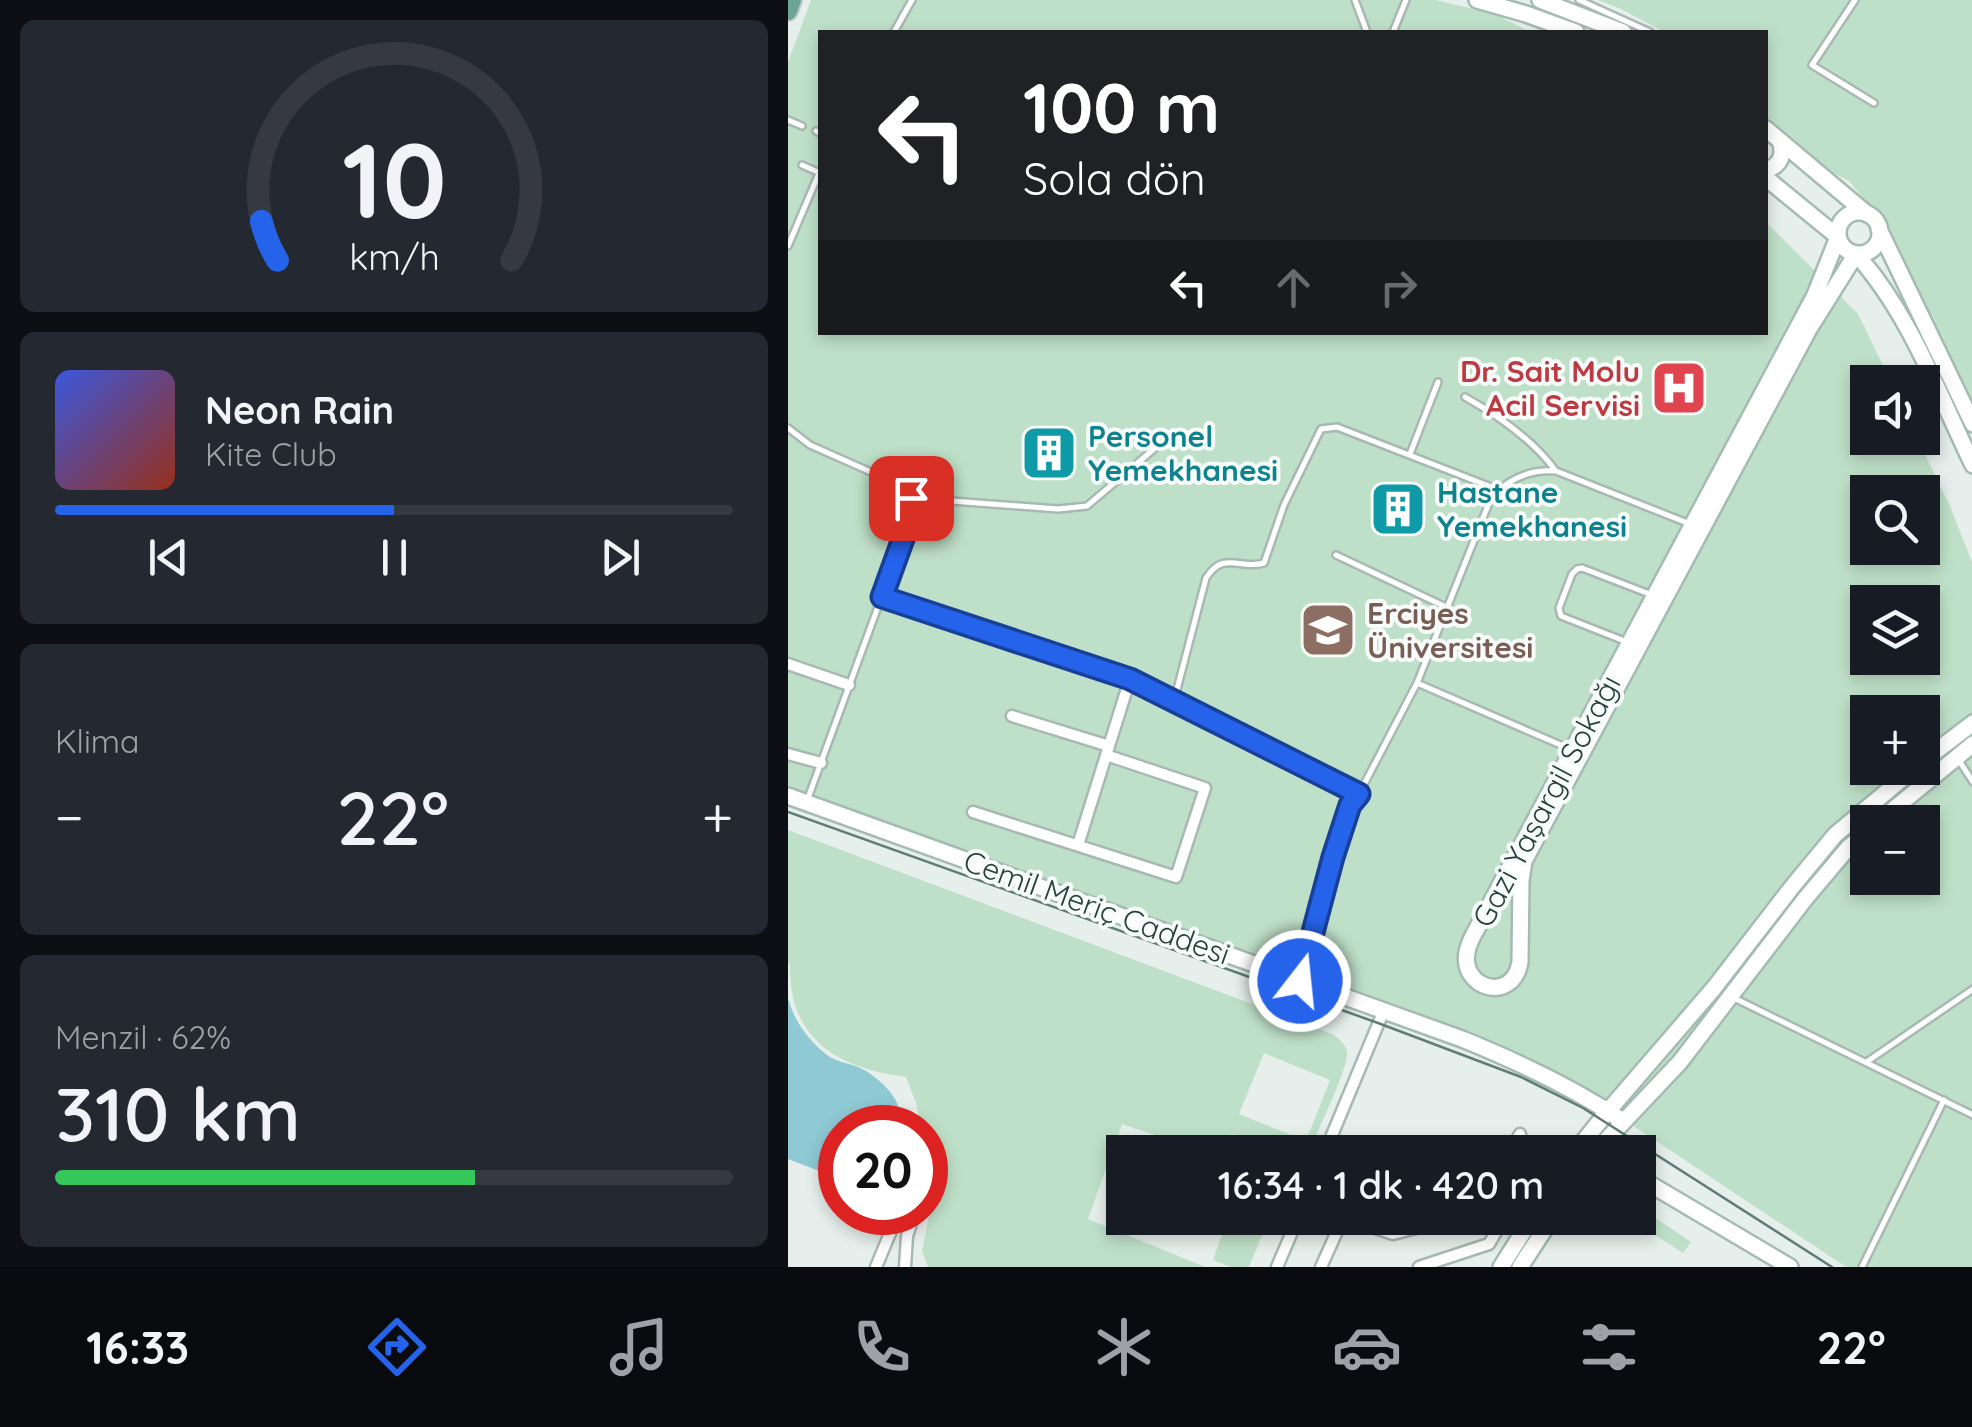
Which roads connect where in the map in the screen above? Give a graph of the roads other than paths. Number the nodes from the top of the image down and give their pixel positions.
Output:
1 (792, 0) edge
2 (912, 0) edge
3 (1355, 0) edge
4 (1406, 0) edge
5 (1477, 0) edge
6 (1540, 0) edge
7 (1579, 0) edge
8 (1856, 0) edge
9 (788, 11) edge
10 (895, 30) edge
11 (1366, 30) edge
12 (1394, 30) edge
13 (1570, 30) edge
14 (1617, 30) edge
15 (1646, 30) edge
16 (1874, 104) dead end
17 (788, 120) edge
18 (802, 126) dead end
19 (1768, 131) edge
20 (1780, 141) junction
21 (802, 165) dead end
22 (1768, 169) edge
23 (818, 172) edge
24 (818, 178) edge
25 (1768, 180) edge
26 (1867, 214) junction
27 (1879, 229) junction
28 (1838, 237) junction
29 (788, 246) edge
30 (1856, 254) junction
31 (1438, 382) dead end
32 (1465, 396) dead end
33 (1966, 401) edge
34 (1972, 424) edge
35 (788, 428) edge
36 (1168, 437) dead end
37 (1410, 455) junction
38 (1972, 464) edge
39 (1556, 471) junction
40 (1498, 490) junction
41 (911, 498) junction
42 (1692, 525) junction
43 (1336, 555) dead end
44 (1655, 596) junction
45 (882, 597) junction
46 (1447, 608) junction
47 (1630, 643) junction
48 (788, 664) edge
49 (1130, 679) junction
50 (1416, 683) junction
51 (849, 685) junction
52 (1174, 701) junction
53 (1012, 716) dead end
54 (1972, 724) edge
55 (1972, 744) edge
56 (1940, 748) edge
57 (1108, 750) junction
58 (1572, 750) junction
59 (788, 754) edge
60 (1956, 757) junction
61 (821, 764) junction
62 (1972, 782) edge
63 (1895, 785) edge
64 (1359, 794) junction
65 (788, 796) edge
66 (806, 802) junction
67 (1898, 805) edge
68 (973, 812) dead end
69 (1078, 845) junction
70 (1850, 846) edge
71 (1300, 981) junction
72 (1972, 989) edge
73 (1730, 996) junction
74 (1384, 1010) junction
75 (1867, 1062) junction
76 (1944, 1100) junction
77 (1608, 1111) junction
78 (1972, 1115) edge
79 (1623, 1121) junction
80 (1332, 1135) edge
81 (1596, 1135) edge
82 (1607, 1135) edge
83 (1656, 1188) edge
84 (889, 1235) edge
85 (907, 1235) edge
86 (1291, 1235) edge
87 (1336, 1235) edge
88 (1494, 1235) edge
89 (1521, 1235) edge
90 (1541, 1235) edge
91 (876, 1267) edge
92 (905, 1267) edge
93 (1278, 1267) edge
94 (1321, 1267) edge
95 (1419, 1267) edge
96 (1501, 1267) edge
97 (1520, 1267) edge
98 (1790, 1267) edge
99 (1862, 1267) edge

1 - 9 main road
2 - 10 lane
3 - 11 lane
4 - 12 lane
5 - 13 street
6 - 14 street
7 - 15 lane
8 - 16 lane
17 - 18 lane
19 - 20 street
20 - 22 street
20 - 26 street
21 - 23 lane
24 - 29 lane
25 - 28 street
26 - 27 street
26 - 28 street
27 - 30 street
27 - 33 street
28 - 30 street
28 - 42 street, Gazi Yaşargil Sokağı
30 - 38 street
30 - 58 street, Gazi Yaşargil Sokağı
31 - 37 lane
32 - 39 lane
33 - 34 street
35 - 41 lane
36 - 41 lane
37 - 40 lane
37 - 52 lane
39 - 40 lane
39 - 42 lane
40 - 46 lane
41 - 45 lane
42 - 44 street, Gazi Yaşargil Sokağı
43 - 46 lane
44 - 47 street, Gazi Yaşargil Sokağı
44 - 47 lane
45 - 49 lane
45 - 51 lane
46 - 50 lane
47 - 58 street, Gazi Yaşargil Sokağı
48 - 51 street
49 - 52 lane
49 - 57 street
50 - 58 lane
50 - 64 lane
51 - 61 lane
52 - 64 lane
53 - 57 street
54 - 56 street
55 - 60 street
57 - 69 street
57 - 69 street
59 - 61 street
60 - 62 lane
60 - 67 street
61 - 66 lane
63 - 77 street
64 - 71 lane
65 - 66 street, Cemil Meriç Caddesi
66 - 71 street, Cemil Meriç Caddesi
68 - 69 street
70 - 73 street
71 - 74 street, Cemil Meriç Caddesi
72 - 75 lane
73 - 75 lane
73 - 79 street
74 - 77 street, Cemil Meriç Caddesi
74 - 80 street
75 - 76 lane
76 - 78 lane
76 - 99 lane
77 - 79 street, Cemil Meriç Caddesi
77 - 81 street
79 - 82 street
83 - 98 street
84 - 91 street
85 - 92 street
86 - 93 street
87 - 94 street
88 - 95 street
89 - 96 street
90 - 97 street

